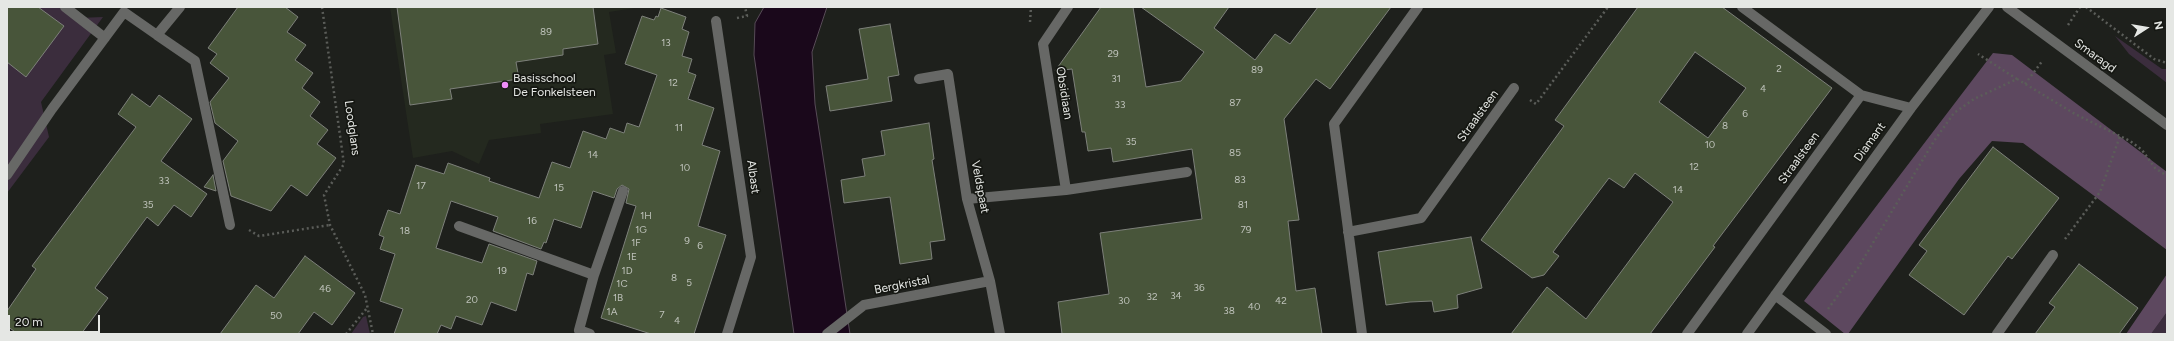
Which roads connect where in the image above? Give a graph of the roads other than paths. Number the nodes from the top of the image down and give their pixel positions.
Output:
1 (65, 7) edge
2 (180, 7) edge
3 (1068, 7) edge
4 (1418, 7) edge
5 (1742, 7) edge
6 (1989, 7) edge
7 (2007, 7) edge
8 (716, 21) dead end
9 (157, 35) junction
10 (105, 38) junction
11 (919, 79) dead end
12 (1514, 88) road end
13 (1861, 95) junction
14 (1911, 108) junction
15 (2167, 125) edge
16 (1187, 172) dead end
17 (7, 175) edge
18 (1066, 190) junction
19 (623, 191) dead end
20 (967, 199) junction
21 (230, 225) road end
22 (459, 226) dead end
23 (1348, 232) junction
24 (2053, 255) road end
25 (594, 276) junction
26 (990, 281) junction
27 (1775, 295) junction
28 (590, 334) edge
29 (727, 334) edge
30 (827, 334) edge
31 (1000, 334) edge
32 (1362, 334) edge
33 (1687, 334) edge
34 (1746, 334) edge
35 (1826, 334) edge
36 (1997, 334) edge

1 - 10 street
2 - 9 street
3 - 18 street, Obsidiaan
4 - 23 street
5 - 13 street
6 - 14 street, Diamant
7 - 15 street, Smaragd
8 - 29 street, Albast
9 - 10 street
9 - 21 street
10 - 17 street
11 - 20 street, Veldspaat
12 - 23 street, Straalsteen
13 - 14 street
13 - 33 street, Straalsteen
14 - 27 street, Diamant
16 - 18 street
18 - 20 street
19 - 25 street
20 - 26 street, Veldspaat
22 - 25 street
23 - 32 street
24 - 36 street
25 - 28 street
26 - 30 street, Bergkristal
26 - 31 street, Veldspaat
27 - 34 street, Diamant
27 - 35 street

